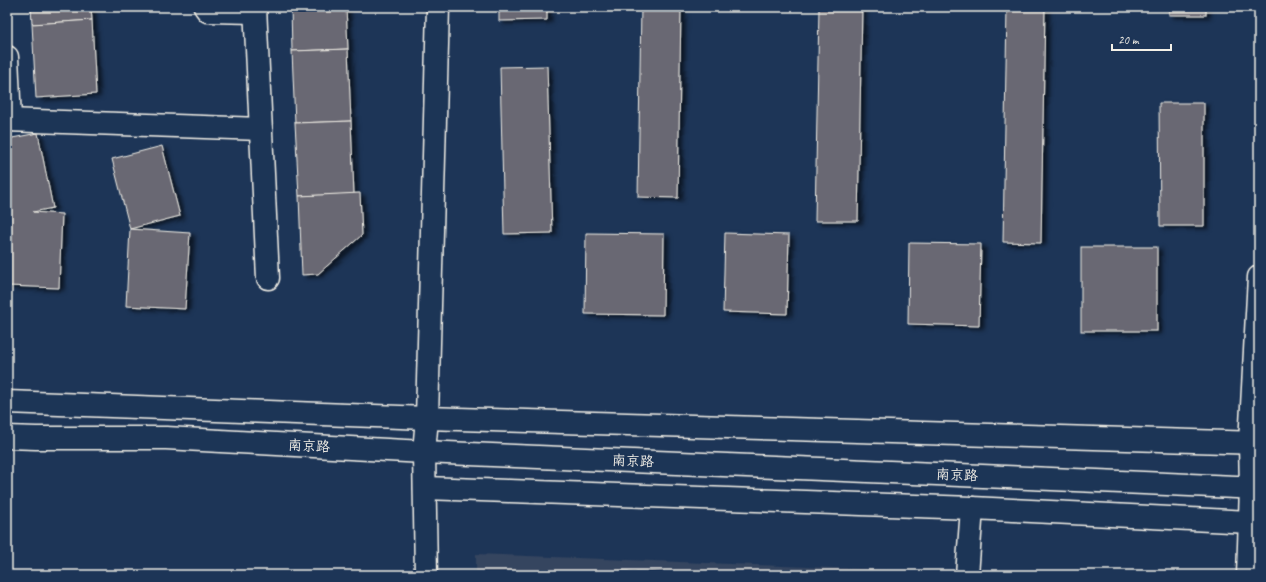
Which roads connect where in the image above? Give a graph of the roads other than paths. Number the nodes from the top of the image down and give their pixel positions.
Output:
1 (205, 7) edge
2 (438, 7) edge
3 (255, 9) edge
4 (7, 57) edge
5 (9, 120) edge
6 (261, 129) junction
7 (1259, 276) edge
8 (268, 278) dead end
9 (7, 402) edge
10 (427, 418) junction
11 (7, 437) edge
12 (1255, 443) edge
13 (424, 452) junction
14 (425, 488) junction
15 (1255, 488) edge
16 (972, 508) junction
17 (1250, 522) junction
18 (426, 575) edge
19 (967, 575) edge
20 (1248, 575) edge

1 - 3 main road
2 - 10 main road
3 - 6 main road
4 - 5 main road
5 - 6 main road
6 - 8 main road
7 - 12 main road
9 - 10 main road
10 - 12 main road
10 - 13 main road
11 - 13 main road, 南京路
12 - 15 main road
13 - 14 main road
13 - 15 main road, 南京路
14 - 16 main road
14 - 18 main road
15 - 17 main road
16 - 17 main road
16 - 19 main road
17 - 20 main road

